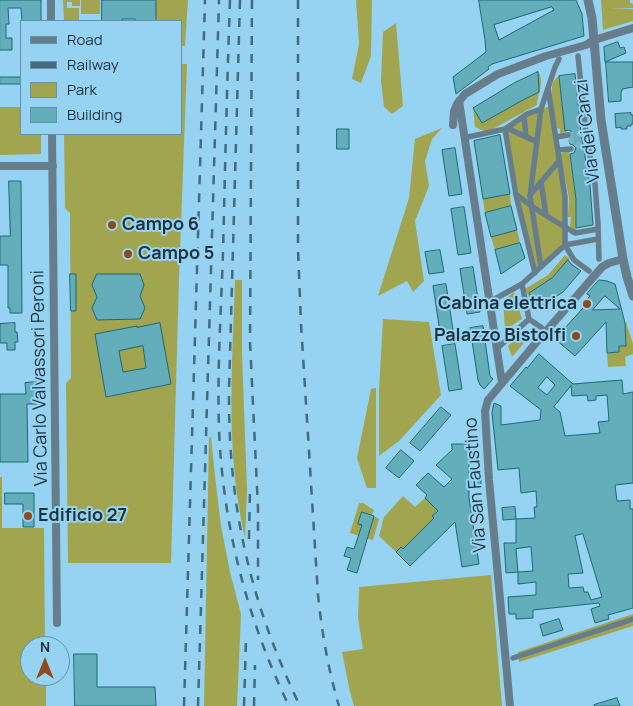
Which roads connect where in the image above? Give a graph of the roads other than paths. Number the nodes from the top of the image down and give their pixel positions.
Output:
1 (51, 0) edge
2 (588, 0) edge
3 (51, 20) edge
4 (633, 28) edge
5 (594, 40) junction
6 (578, 56) dead end
7 (559, 60) dead end
8 (548, 88) junction
9 (459, 101) junction
10 (541, 109) junction
11 (524, 116) junction
12 (453, 125) dead end
13 (506, 129) junction
14 (52, 135) edge
15 (526, 137) junction
16 (556, 137) junction
17 (567, 137) tunnel mouth
18 (468, 138) dead end
19 (537, 142) junction
20 (571, 149) dead end
21 (558, 150) junction
22 (559, 161) junction
23 (0, 166) edge
24 (53, 166) junction
25 (541, 182) junction
26 (516, 195) junction
27 (530, 195) junction
28 (532, 207) junction
29 (546, 215) junction
30 (566, 227) junction
31 (598, 229) junction
32 (598, 239) junction
33 (565, 245) junction
34 (623, 258) junction
35 (599, 259) dead end
36 (541, 267) junction
37 (589, 271) dead end
38 (535, 272) junction
39 (522, 284) junction
40 (633, 296) edge
41 (493, 300) dead end
42 (529, 319) junction
43 (542, 328) dead end
44 (500, 346) dead end
45 (502, 383) junction
46 (633, 619) edge
47 (57, 623) dead end
48 (514, 658) dead end
49 (510, 706) edge

1 - 3 street
2 - 5 street, Via dei Canzi
4 - 5 street
5 - 9 street
5 - 34 street, Via dei Canzi
6 - 31 street
7 - 8 street
8 - 10 street
8 - 16 street
9 - 12 street
9 - 45 street
10 - 11 street
10 - 19 street
11 - 13 street
11 - 15 street
13 - 15 street
13 - 18 street
13 - 26 street
14 - 24 street, Via Carlo Valvassori Peroni
15 - 19 street
16 - 17 street
16 - 21 street
19 - 27 street
20 - 21 street
21 - 22 street
22 - 25 street
22 - 30 street
23 - 24 street
24 - 47 street, Via Carlo Valvassori Peroni
25 - 27 street
25 - 29 street
26 - 28 street
26 - 38 street
27 - 28 street
28 - 29 street
28 - 36 street
29 - 30 street
30 - 31 street
30 - 33 street
31 - 32 street
32 - 33 street
32 - 35 street
33 - 36 street
33 - 37 street
34 - 40 street, Via dei Canzi
34 - 45 street, Via San Faustino
36 - 38 street
38 - 39 street
39 - 41 street
39 - 42 street
42 - 43 street
42 - 44 street
45 - 49 street, Via San Faustino
46 - 48 street

